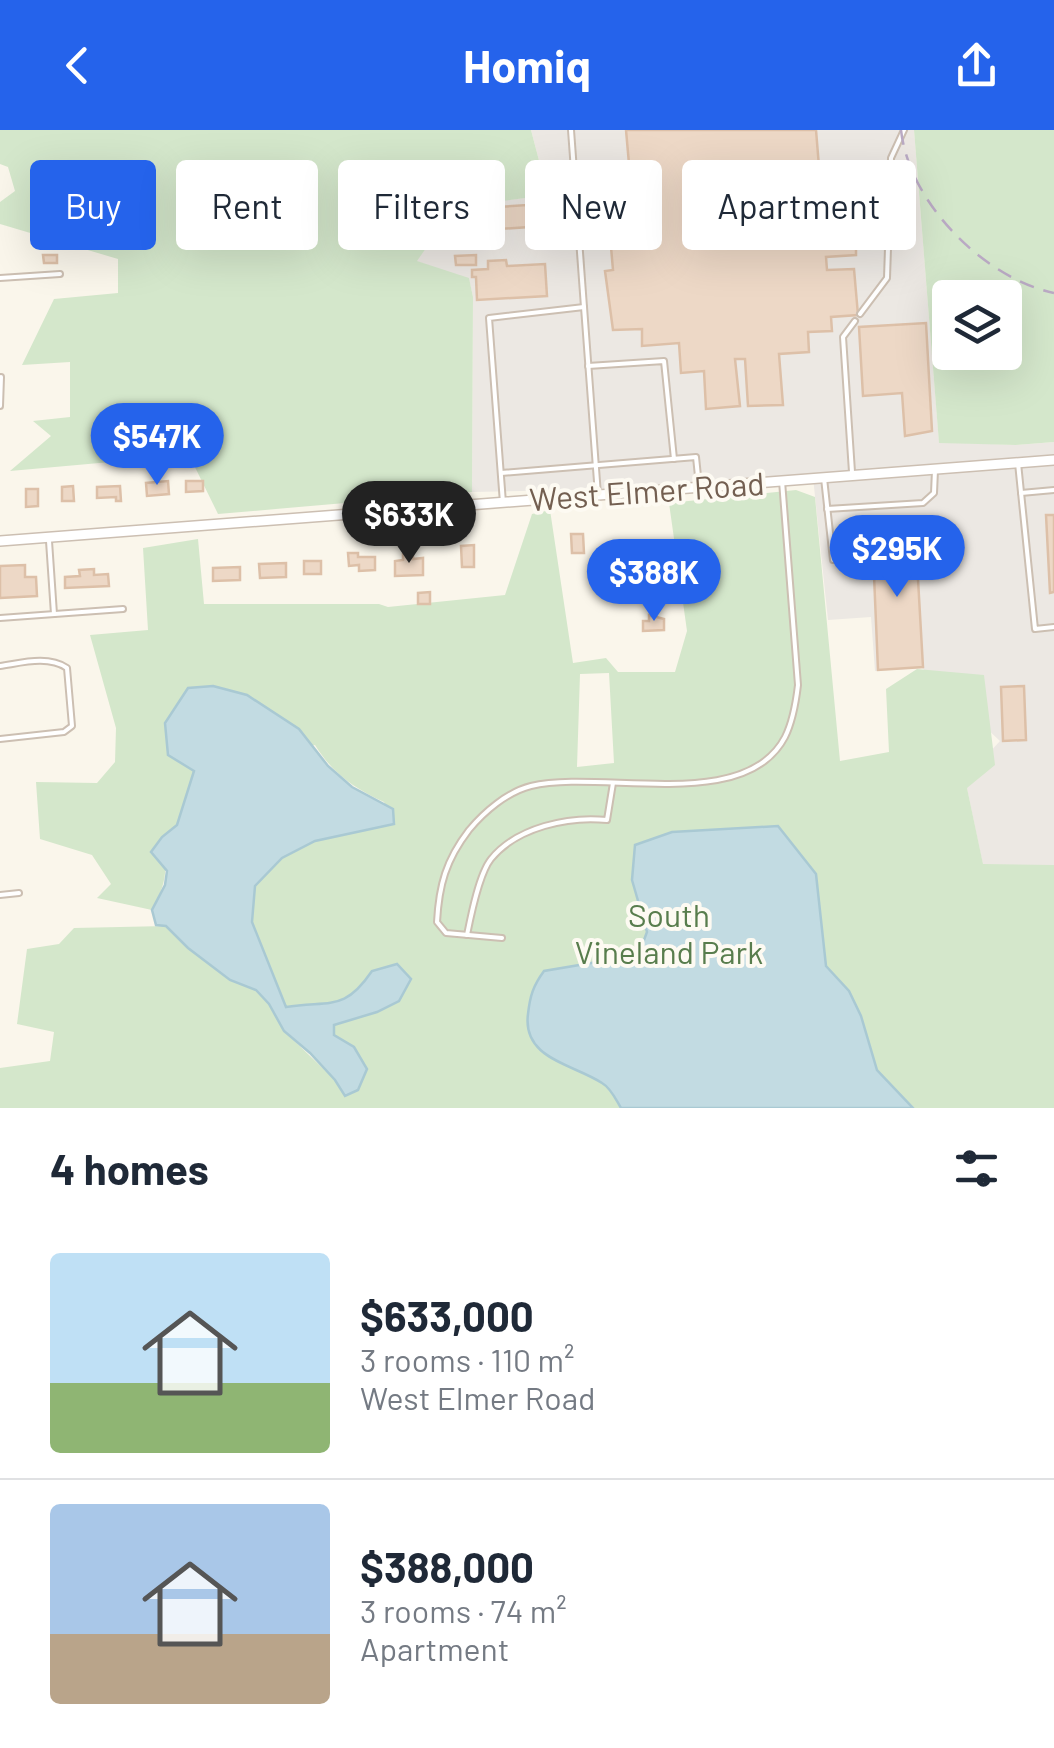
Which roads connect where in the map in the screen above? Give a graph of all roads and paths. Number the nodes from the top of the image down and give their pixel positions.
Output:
1 (571, 130) edge
2 (904, 130) edge
3 (60, 274) dead end
4 (0, 278) edge
5 (584, 307) junction
6 (860, 314) dead end
7 (855, 321) dead end
8 (588, 366) junction
9 (0, 377) edge
10 (0, 406) edge
11 (674, 458) junction
12 (1054, 460) edge
13 (1018, 463) junction
14 (596, 465) junction
15 (934, 470) junction
16 (501, 473) junction
17 (853, 476) junction
18 (824, 478) junction
19 (782, 481) junction
20 (699, 487) junction
21 (1054, 490) edge
22 (1020, 493) junction
23 (598, 494) junction
24 (503, 503) junction
25 (827, 509) junction
26 (49, 536) junction
27 (0, 540) edge
28 (848, 558) dead end
29 (123, 609) dead end
30 (54, 614) junction
31 (0, 618) edge
32 (1054, 628) edge
33 (0, 666) edge
34 (0, 739) edge
35 (613, 783) junction
36 (18, 893) dead end
37 (0, 895) edge
38 (467, 934) junction
39 (502, 938) dead end

1 - 5 lane
2 - 6 lane
3 - 4 lane
5 - 8 lane
5 - 16 lane
7 - 17 lane
8 - 11 lane
8 - 14 lane
9 - 10 lane
11 - 14 lane
11 - 20 lane
12 - 13 street, West Elmer Road
13 - 15 street, West Elmer Road
13 - 22 lane
14 - 16 lane
14 - 23 lane
15 - 17 street, West Elmer Road
15 - 25 lane
16 - 24 lane
17 - 18 street, West Elmer Road
18 - 19 street, West Elmer Road
18 - 25 lane
19 - 20 street, West Elmer Road
19 - 35 lane
20 - 23 street, West Elmer Road
21 - 22 lane
22 - 32 lane
23 - 24 street, West Elmer Road
24 - 26 street, West Elmer Road
25 - 28 lane
26 - 27 street, West Elmer Road
26 - 30 lane
29 - 30 lane
30 - 31 lane
33 - 34 lane
35 - 38 lane
35 - 38 lane
36 - 37 lane
38 - 39 lane

